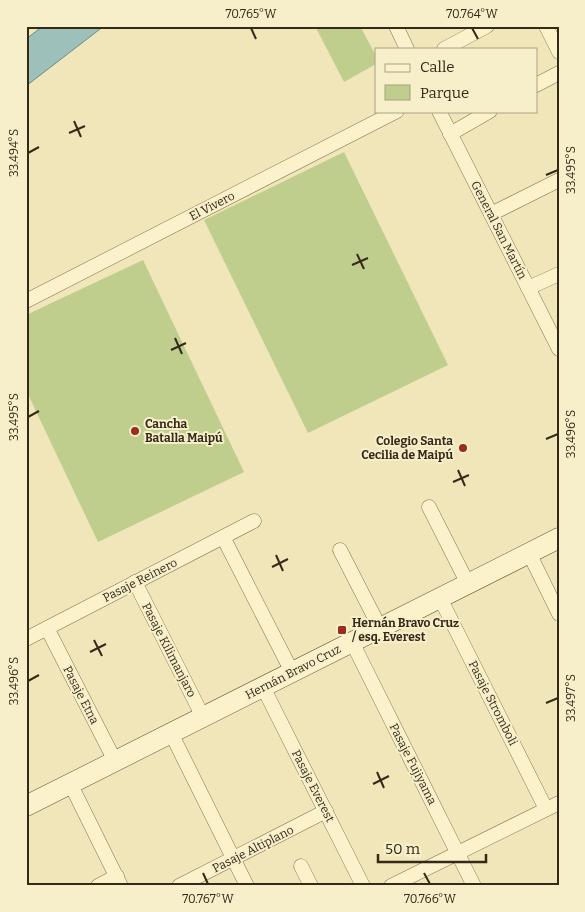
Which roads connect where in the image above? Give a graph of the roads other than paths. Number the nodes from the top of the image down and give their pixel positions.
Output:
1 (396, 26) edge
2 (488, 26) edge
3 (546, 26) edge
4 (407, 48) edge
5 (446, 48) edge
6 (559, 52) edge
7 (559, 73) edge
8 (538, 84) edge
9 (395, 112) edge
10 (439, 112) edge
11 (488, 112) edge
12 (450, 134) junction
13 (559, 180) edge
14 (491, 214) junction
15 (559, 274) edge
16 (528, 288) junction
17 (26, 301) edge
18 (559, 349) edge
19 (430, 507) dead end
20 (254, 521) dead end
21 (223, 537) junction
22 (559, 538) edge
23 (340, 550) dead end
24 (529, 553) junction
25 (135, 582) junction
26 (468, 584) junction
27 (440, 598) junction
28 (559, 614) edge
29 (47, 628) junction
30 (380, 628) junction
31 (26, 639) edge
32 (352, 642) junction
33 (292, 672) junction
34 (263, 687) junction
35 (203, 717) junction
36 (171, 733) junction
37 (115, 761) junction
38 (70, 784) junction
39 (559, 803) edge
40 (26, 806) edge
41 (546, 809) junction
42 (326, 812) junction
43 (457, 853) junction
44 (234, 858) junction
45 (301, 866) dead end
46 (119, 881) edge
47 (98, 886) edge
48 (179, 886) edge
49 (247, 886) edge
50 (311, 886) edge
51 (363, 886) edge
52 (391, 886) edge
53 (474, 886) edge

1 - 4 street
2 - 5 street
3 - 6 street
7 - 8 street
9 - 17 street, El Vivero
10 - 12 street, General San Martín
11 - 12 street
12 - 14 street, General San Martín
13 - 14 street
14 - 16 street, General San Martín
15 - 16 street
16 - 18 street, General San Martín
19 - 26 street
20 - 21 street, Pasaje Reinero
21 - 25 street, Pasaje Reinero
21 - 33 street
22 - 24 main road, Hernán Bravo Cruz
23 - 30 street
24 - 26 main road, Hernán Bravo Cruz
24 - 28 street
25 - 29 street, Pasaje Reinero
25 - 35 street, Pasaje Kilimanjaro
26 - 27 main road, Hernán Bravo Cruz
27 - 30 main road, Hernán Bravo Cruz
27 - 41 street, Pasaje Stromboli
29 - 31 street, Pasaje Reinero
29 - 37 street, Pasaje Etna
30 - 32 main road, Hernán Bravo Cruz
32 - 33 main road, Hernán Bravo Cruz
32 - 43 street, Pasaje Fujiyama
33 - 34 main road, Hernán Bravo Cruz
34 - 35 main road, Hernán Bravo Cruz
34 - 42 street, Pasaje Everest
35 - 36 main road, Hernán Bravo Cruz
36 - 37 main road, Hernán Bravo Cruz
36 - 44 street
37 - 38 main road, Hernán Bravo Cruz
38 - 40 main road, Hernán Bravo Cruz
38 - 46 street
39 - 41 street
41 - 43 street
42 - 44 street, Pasaje Altiplano
42 - 51 street, Pasaje Everest
43 - 52 street
43 - 53 street, Pasaje Fujiyama
44 - 48 street, Pasaje Altiplano
44 - 49 street
45 - 50 street
46 - 47 street

